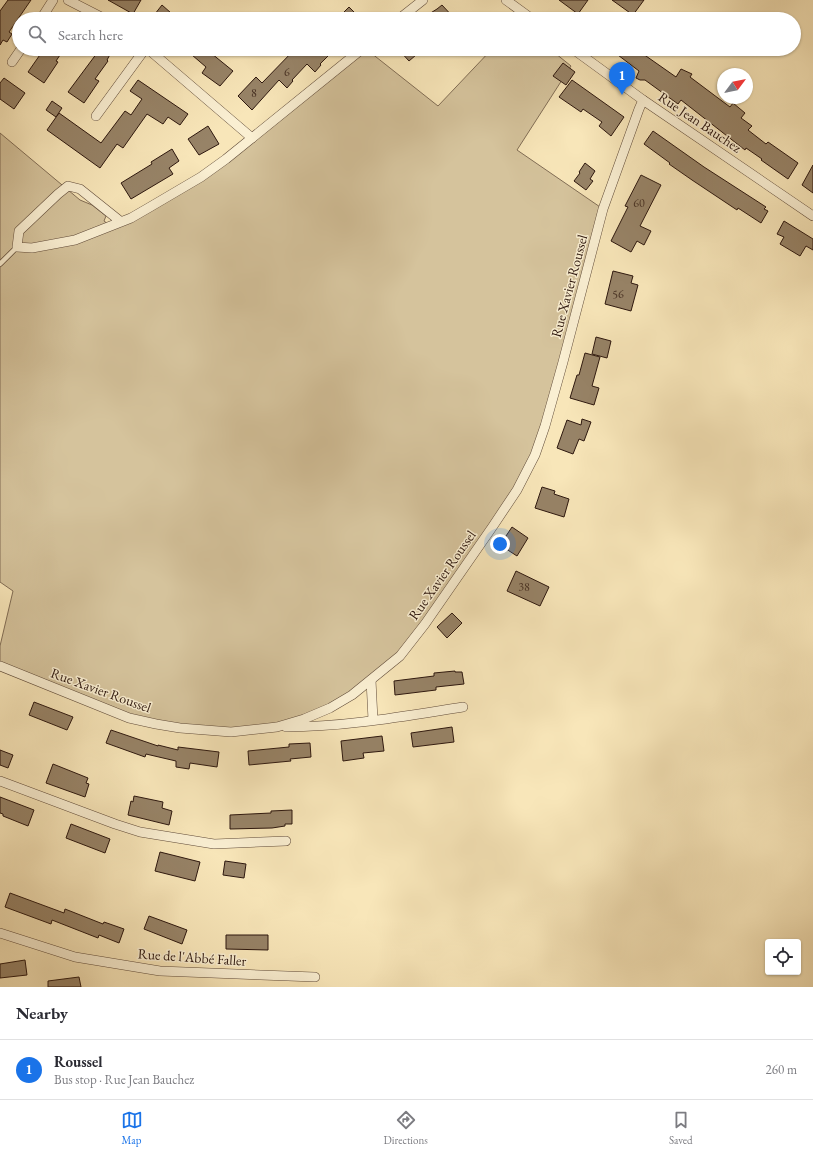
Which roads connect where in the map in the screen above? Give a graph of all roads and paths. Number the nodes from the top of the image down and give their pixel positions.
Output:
1 (54, 0) edge
2 (68, 0) edge
3 (423, 0) edge
4 (506, 0) edge
5 (46, 12) edge
6 (91, 12) edge
7 (408, 12) edge
8 (522, 12) edge
9 (16, 56) edge
10 (141, 56) edge
11 (154, 56) edge
12 (353, 56) edge
13 (583, 56) edge
14 (12, 62) dead end
15 (643, 100) junction
16 (96, 116) dead end
17 (252, 138) junction
18 (813, 216) edge
19 (120, 221) junction
20 (16, 247) junction
21 (0, 264) edge
22 (0, 666) edge
23 (371, 680) junction
24 (463, 708) dead end
25 (374, 720) junction
26 (277, 727) junction
27 (0, 781) edge
28 (286, 841) dead end
29 (0, 933) edge
30 (315, 977) dead end

1 - 5 street
2 - 6 street
3 - 7 street
4 - 8 street
9 - 14 street
10 - 16 street
11 - 17 street
12 - 17 street
13 - 15 street, Rue Jean Bauchez
15 - 18 street, Rue Jean Bauchez
15 - 23 street, Rue Xavier Roussel
17 - 19 street
19 - 20 street
19 - 20 street
20 - 21 lane
22 - 26 street, Rue Xavier Roussel
23 - 25 street
23 - 26 street, Rue Xavier Roussel
24 - 25 street
25 - 26 street
27 - 28 street
29 - 30 street, Rue de l'Abbé Faller

